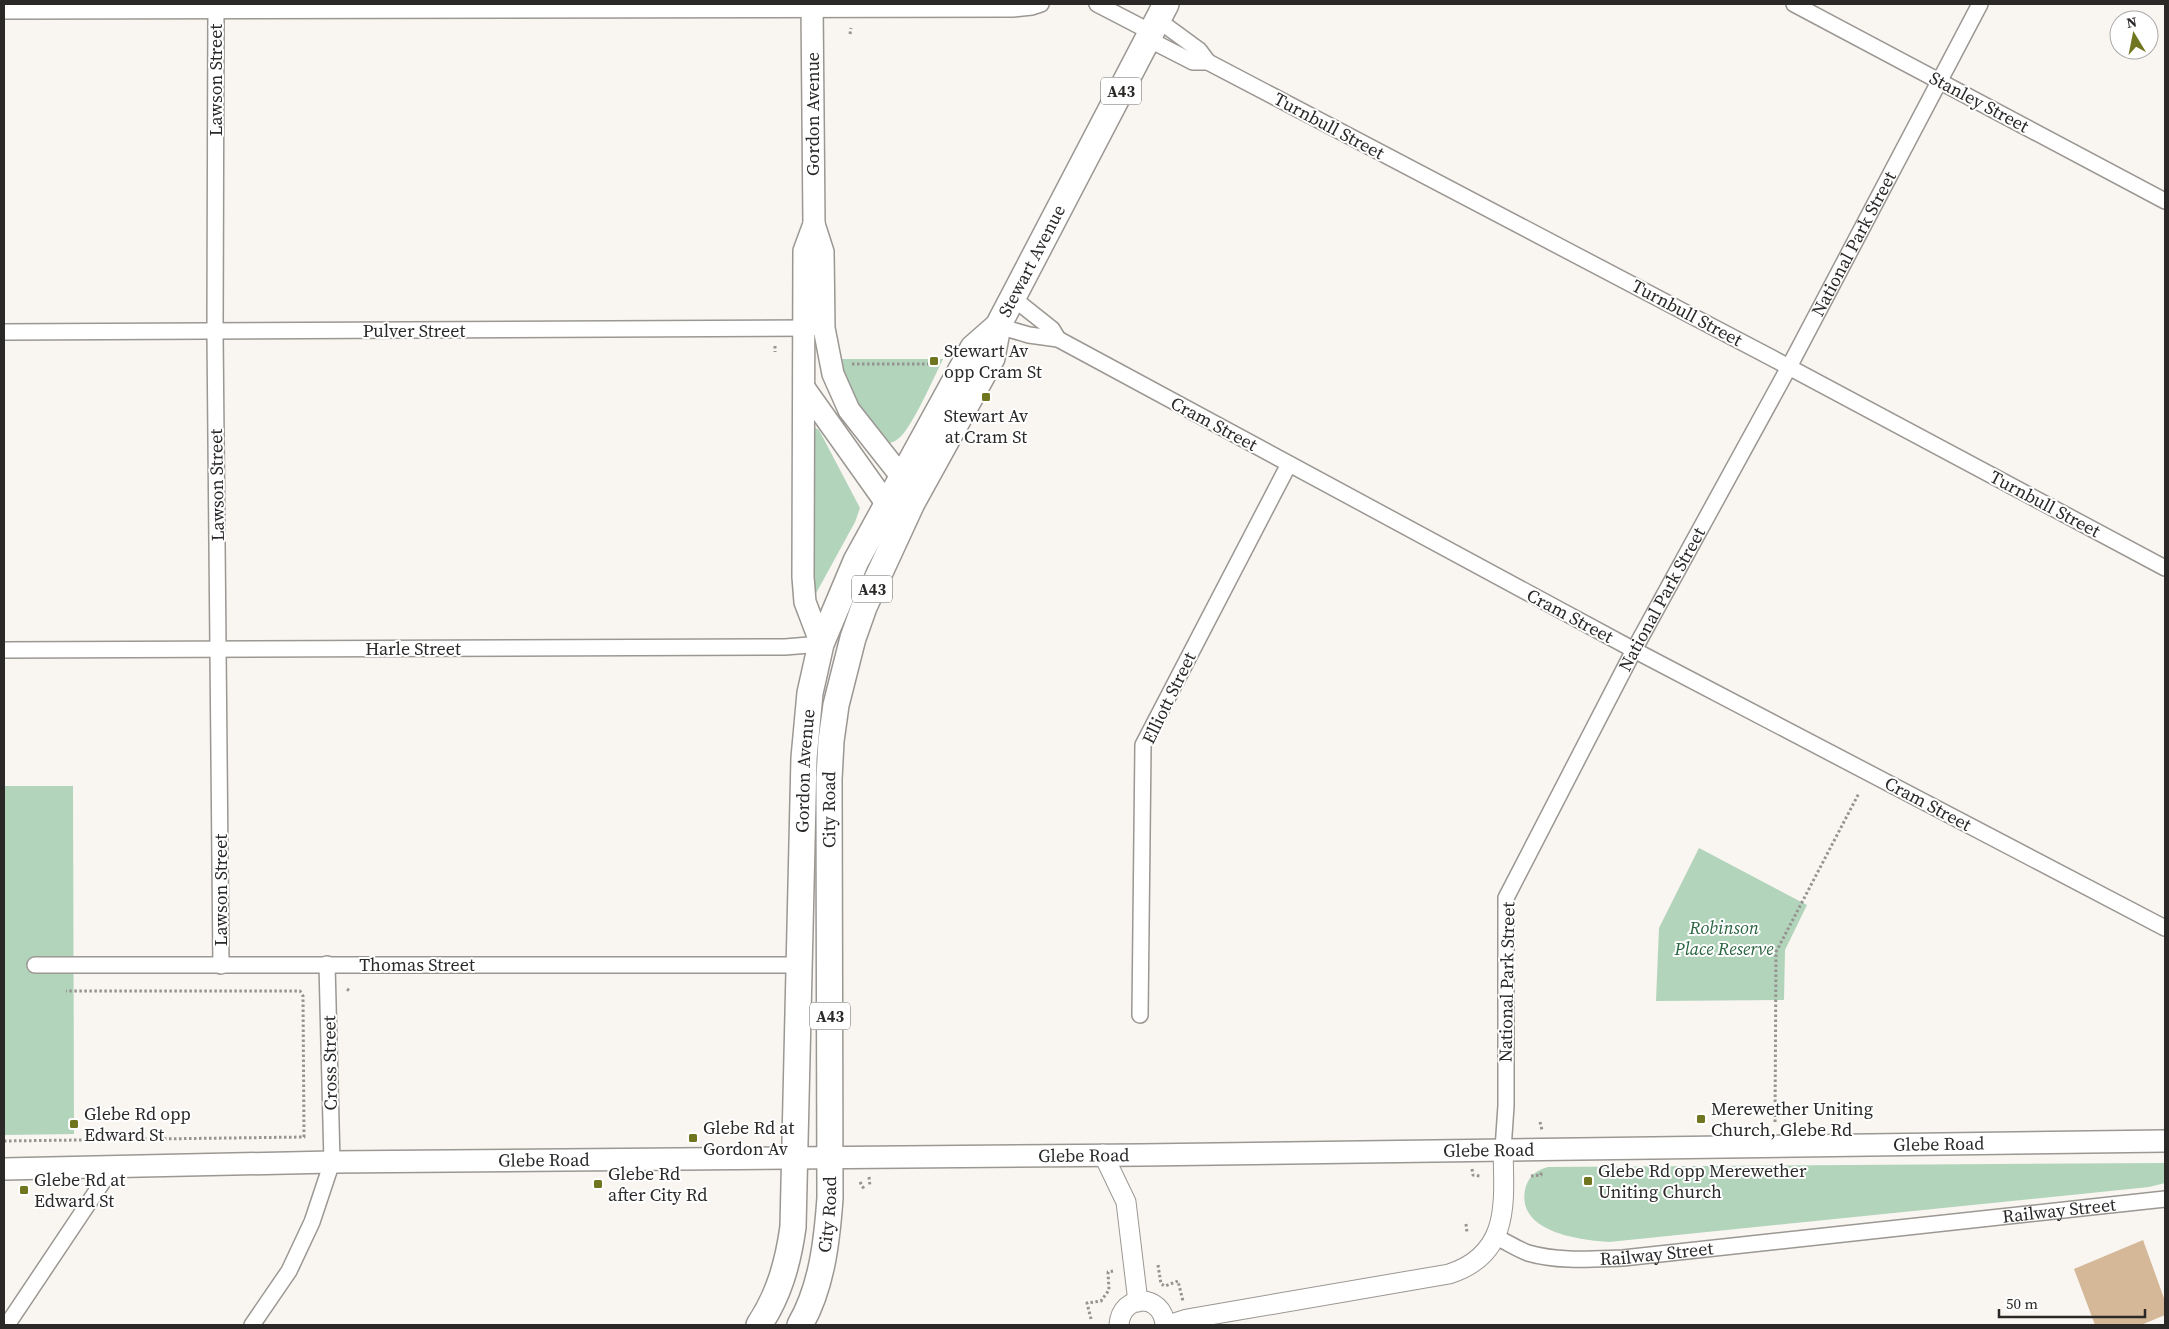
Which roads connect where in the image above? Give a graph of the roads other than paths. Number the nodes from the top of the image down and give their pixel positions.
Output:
1 (1042, 4) edge
2 (1097, 4) edge
3 (1794, 4) edge
4 (1980, 4) edge
5 (812, 6) edge
6 (216, 8) edge
7 (4, 11) edge
8 (1156, 24) edge
9 (1208, 62) junction
10 (1939, 81) junction
11 (2165, 201) edge
12 (1013, 298) junction
13 (998, 326) junction
14 (814, 328) junction
15 (4, 332) edge
16 (215, 332) junction
17 (1058, 339) junction
18 (1789, 367) junction
19 (805, 389) junction
20 (1289, 464) junction
21 (901, 476) junction
22 (886, 503) junction
23 (912, 503) junction
24 (2165, 568) edge
25 (821, 644) junction
26 (4, 650) edge
27 (219, 650) junction
28 (1634, 650) junction
29 (2165, 928) edge
30 (328, 964) junction
31 (35, 965) dead end
32 (799, 965) junction
33 (221, 966) junction
34 (1140, 1015) dead end
35 (2165, 1141) edge
36 (1504, 1149) junction
37 (1103, 1154) junction
38 (795, 1157) junction
39 (830, 1157) junction
40 (332, 1162) junction
41 (112, 1168) junction
42 (4, 1169) edge
43 (2165, 1199) edge
44 (1496, 1237) junction
45 (1138, 1302) junction
46 (7, 1325) edge
47 (252, 1325) edge
48 (759, 1325) edge
49 (800, 1325) edge
50 (1119, 1325) edge
51 (1166, 1325) edge

1 - 5 street
2 - 8 street, Turnbull Street
3 - 10 street, Stanley Street
4 - 10 street, National Park Street
5 - 6 street
5 - 14 main road, Gordon Avenue
6 - 7 street
6 - 16 street, Lawson Street
8 - 9 street, Turnbull Street
8 - 9 street, Turnbull Street
8 - 12 highway, Stewart Avenue / A43
9 - 18 street, Turnbull Street
10 - 11 street, Stanley Street
10 - 18 street, National Park Street
12 - 13 highway, Stewart Avenue / A43
12 - 17 street, Cram Street
13 - 17 street, Cram Street
13 - 21 highway, Stewart Avenue / A43
13 - 23 highway, City Road / A43
14 - 16 street, Pulver Street
14 - 19 main road, Gordon Avenue
14 - 21 main road, Gordon Avenue
15 - 16 street, Pulver Street
16 - 27 street, Lawson Street
17 - 20 street, Cram Street
18 - 24 street, Turnbull Street
18 - 28 street, National Park Street
19 - 22 main road
19 - 25 main road, Gordon Avenue
20 - 28 street, Cram Street
20 - 34 street, Elliott Street
21 - 22 highway, Stewart Avenue / A43
21 - 23 main road, Gordon Avenue
22 - 23 main road
22 - 25 highway, Stewart Avenue / A43
23 - 39 highway, City Road / A43
25 - 27 street, Harle Street
25 - 32 highway, Gordon Avenue / A43
26 - 27 street, Harle Street
27 - 33 street, Lawson Street
28 - 29 street, Cram Street
28 - 36 street, National Park Street
30 - 32 street, Thomas Street
30 - 33 street, Thomas Street
30 - 40 street, Cross Street
31 - 33 street, Thomas Street
32 - 38 highway, Gordon Avenue / A43
35 - 36 main road, Glebe Road
36 - 37 main road, Glebe Road
36 - 44 street, National Park Street
37 - 39 main road, Glebe Road
37 - 45 street
38 - 39 main road, Glebe Road
38 - 40 main road, Glebe Road
38 - 48 highway, City Road / A43
39 - 49 highway, City Road / A43
40 - 41 main road, Glebe Road
40 - 47 street, Cross Street
41 - 42 main road, Glebe Road
41 - 46 street
43 - 44 street, Railway Street
44 - 51 street
45 - 50 street
45 - 51 street

